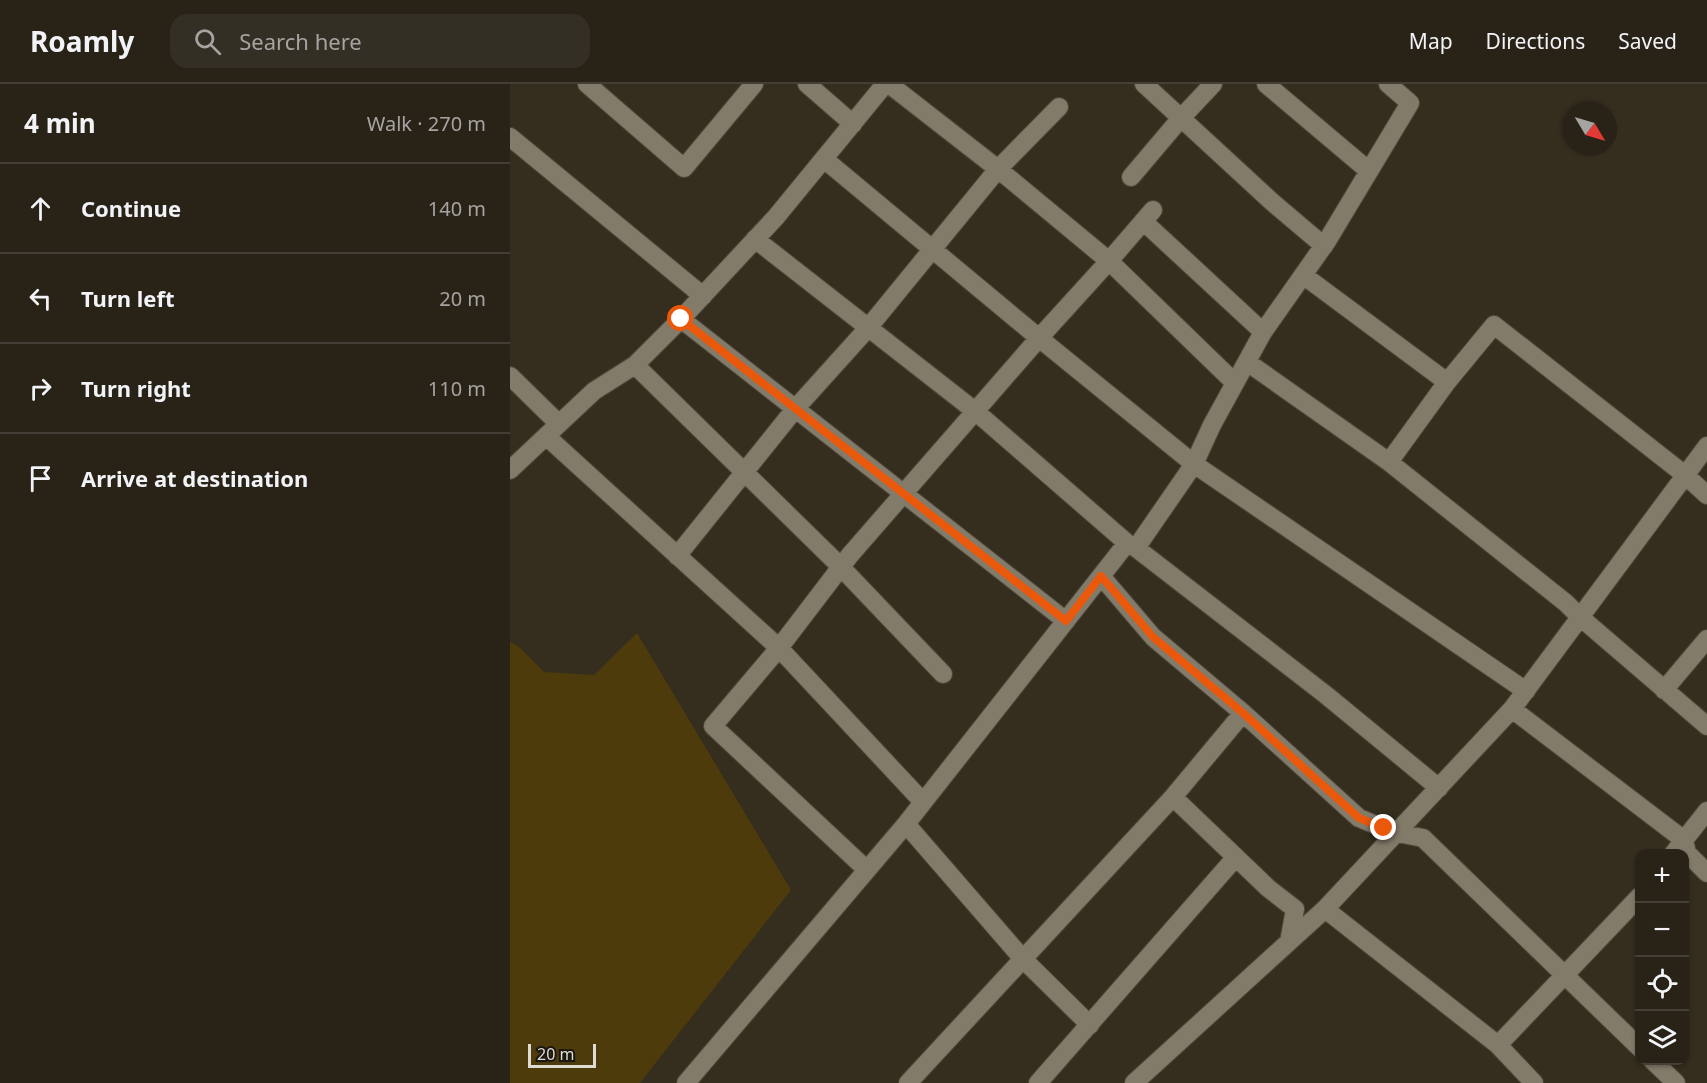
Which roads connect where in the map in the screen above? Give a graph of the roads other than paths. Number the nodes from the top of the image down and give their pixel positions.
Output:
1 (587, 84) edge
2 (754, 84) edge
3 (807, 84) edge
4 (887, 84) edge
5 (1144, 84) edge
6 (1213, 84) edge
7 (1266, 84) edge
8 (1388, 84) edge
9 (607, 90) edge
10 (1059, 106) dead end
11 (1180, 118) junction
12 (853, 124) junction
13 (510, 136) edge
14 (824, 159) junction
15 (998, 169) junction
16 (1369, 171) junction
17 (1131, 177) dead end
18 (755, 239) junction
19 (1324, 246) junction
20 (932, 249) junction
21 (1109, 261) junction
22 (1304, 275) junction
23 (702, 296) junction
24 (681, 319) junction
25 (868, 328) junction
26 (1263, 332) junction
27 (1039, 338) junction
28 (1247, 362) junction
29 (635, 365) junction
30 (510, 376) edge
31 (1235, 382) junction
32 (1447, 382) junction
33 (795, 409) junction
34 (975, 411) junction
35 (553, 430) junction
36 (1707, 446) edge
37 (1389, 462) junction
38 (1194, 464) junction
39 (510, 470) edge
40 (744, 472) junction
41 (1685, 475) junction
42 (903, 494) junction
43 (1707, 495) edge
44 (1131, 545) junction
45 (677, 556) junction
46 (841, 567) junction
47 (1101, 576) junction
48 (1580, 617) junction
49 (1066, 621) junction
50 (1707, 639) edge
51 (778, 648) junction
52 (943, 674) dead end
53 (1665, 690) junction
54 (1526, 691) junction
55 (1512, 709) junction
56 (1243, 713) junction
57 (1707, 726) edge
58 (1440, 788) junction
59 (1173, 797) junction
60 (923, 802) junction
61 (1707, 811) edge
62 (906, 824) junction
63 (1398, 833) junction
64 (1678, 847) edge
65 (1236, 857) junction
66 (867, 870) junction
67 (1707, 873) edge
68 (1635, 901) edge
69 (1326, 909) junction
70 (1289, 942) junction
71 (1023, 959) junction
72 (1564, 976) junction
73 (1090, 1025) junction
74 (1635, 1043) edge
75 (1498, 1045) junction
76 (1657, 1065) edge
77 (686, 1083) edge
78 (908, 1083) edge
79 (1038, 1083) edge
80 (1134, 1083) edge
81 (1534, 1083) edge
82 (1676, 1083) edge

1 - 9 street
2 - 9 street
3 - 12 street
4 - 12 street
4 - 15 street
5 - 11 street
6 - 11 street
7 - 16 street
8 - 16 street
10 - 15 street
11 - 17 street
11 - 19 street
12 - 14 street
13 - 23 street
14 - 18 street
14 - 20 street
15 - 20 street
15 - 21 street
16 - 19 street
18 - 23 street
18 - 25 street
19 - 22 street
20 - 25 street
20 - 27 street
21 - 26 street
21 - 27 street
21 - 31 street
22 - 26 street
22 - 32 street
23 - 24 street
24 - 29 street
24 - 33 street
25 - 33 street
25 - 34 street
26 - 28 street
27 - 34 street
27 - 38 street
28 - 31 street
28 - 37 street
29 - 35 street
29 - 40 street
30 - 35 street
31 - 38 street
32 - 37 street
32 - 41 street
33 - 40 street
33 - 42 street
34 - 42 street
34 - 44 street
35 - 39 street
35 - 45 street
36 - 41 street
37 - 48 street
38 - 44 street
38 - 54 street
40 - 45 street
40 - 46 street
41 - 43 street
41 - 48 street
42 - 46 street
42 - 49 street
44 - 47 street
44 - 58 street
45 - 51 street
46 - 51 street
46 - 52 street
47 - 49 street
47 - 56 street
48 - 53 street
48 - 54 street
49 - 60 street
50 - 53 street
51 - 60 street
51 - 66 street
53 - 57 street
54 - 55 street
55 - 58 street
55 - 64 street
56 - 59 street
56 - 63 street
58 - 63 street
59 - 65 street
59 - 71 street
60 - 62 street
61 - 64 street
62 - 66 street
62 - 71 street
63 - 69 street
63 - 72 street
64 - 67 street
65 - 70 street
65 - 73 street
66 - 77 street
68 - 72 street
69 - 70 street
69 - 75 street
70 - 80 street
71 - 73 street
71 - 78 street
72 - 74 street
72 - 75 street
73 - 79 street
75 - 81 street
76 - 82 street

